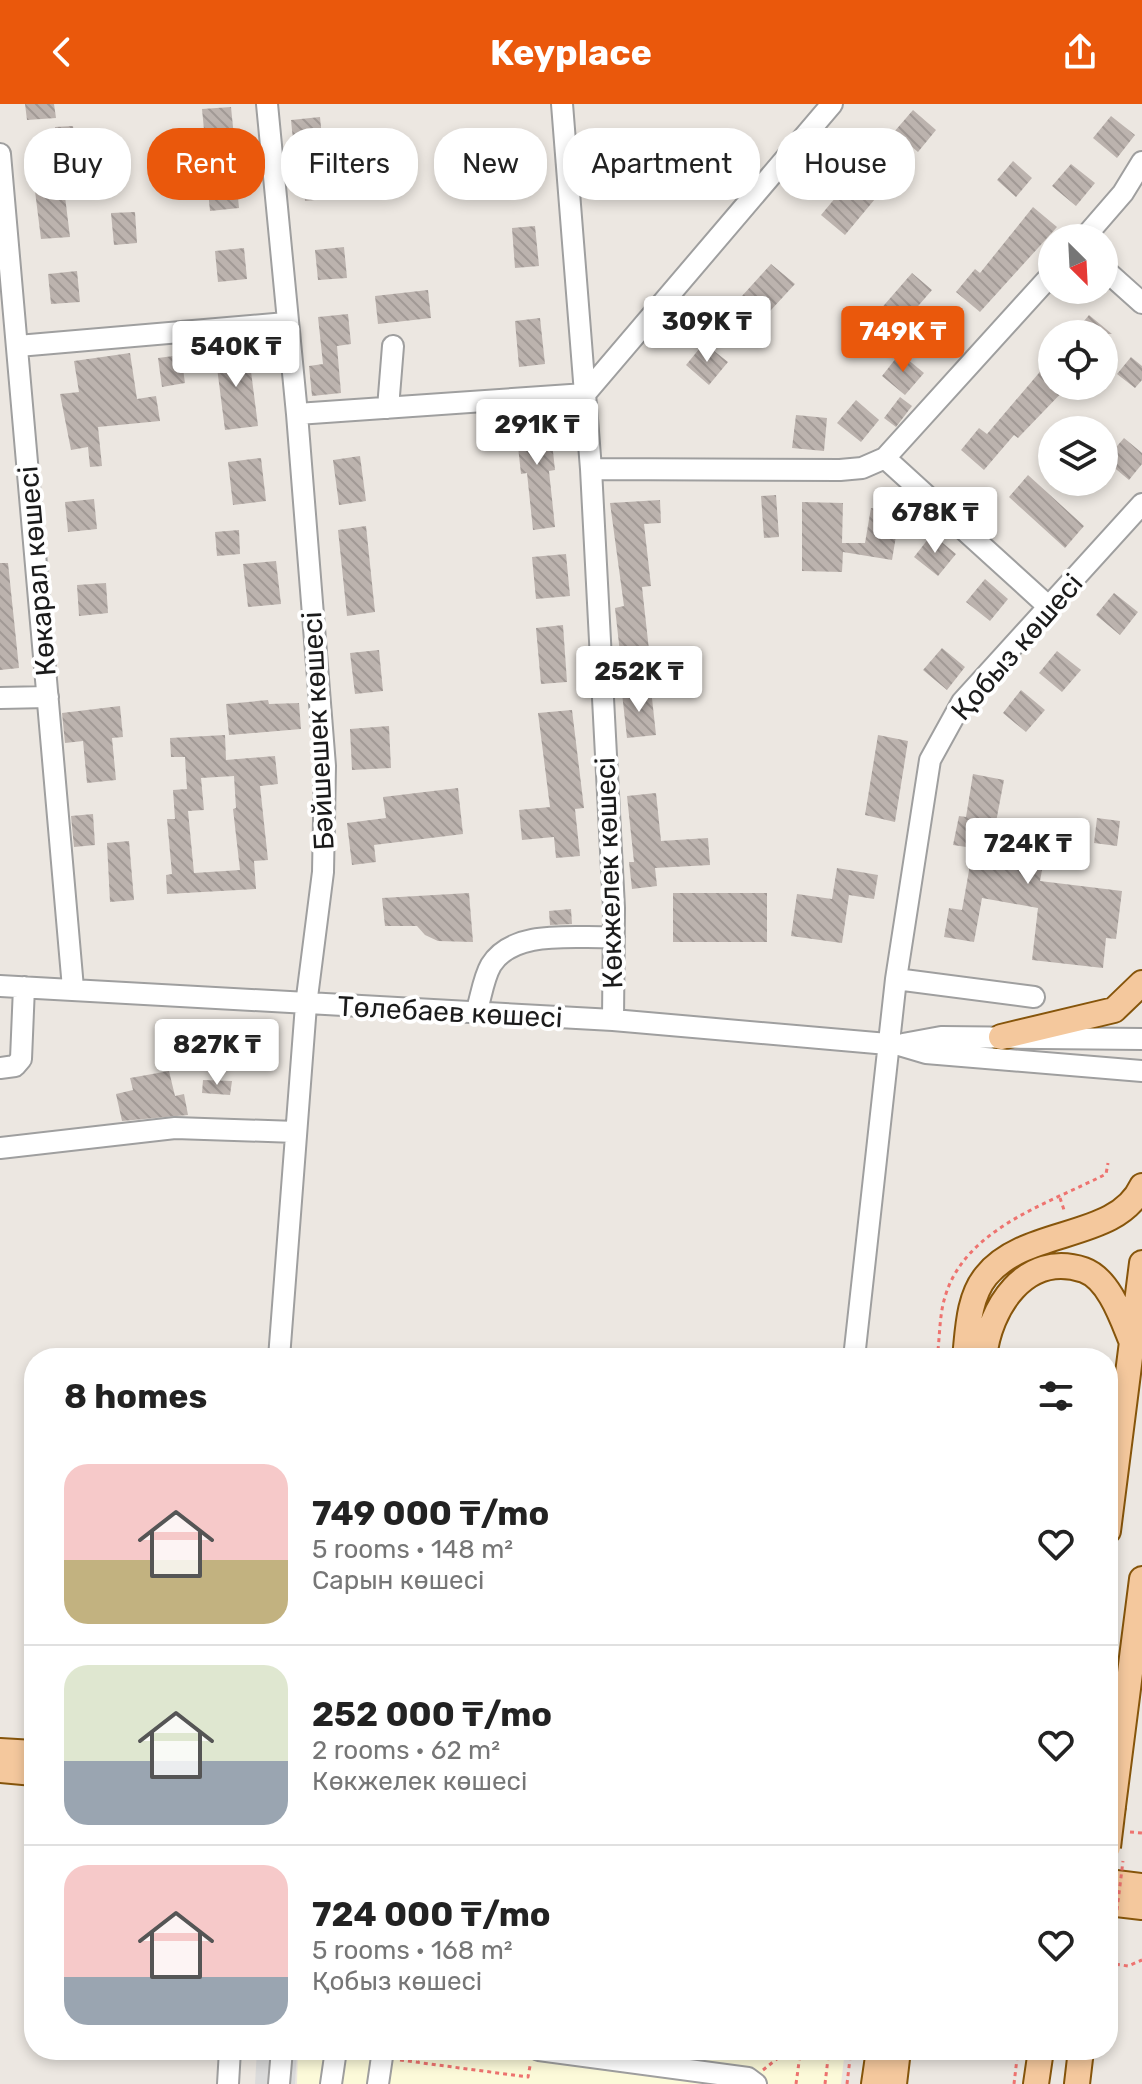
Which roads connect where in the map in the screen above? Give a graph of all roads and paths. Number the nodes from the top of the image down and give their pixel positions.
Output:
1 (267, 104) edge
2 (562, 104) edge
3 (832, 104) edge
4 (0, 154) edge
5 (1142, 162) edge
6 (1096, 224) edge
7 (1118, 282) edge
8 (1038, 289) edge
9 (1142, 303) edge
10 (286, 323) junction
11 (18, 346) junction
12 (393, 346) dead end
13 (585, 394) junction
14 (388, 408) junction
15 (297, 414) junction
16 (885, 458) junction
17 (591, 469) junction
18 (1142, 504) edge
19 (1049, 607) junction
20 (48, 697) junction
21 (0, 698) edge
22 (614, 937) junction
23 (896, 979) junction
24 (1142, 983) edge
25 (0, 986) edge
26 (24, 987) junction
27 (73, 988) junction
28 (1034, 997) dead end
29 (306, 1005) junction
30 (476, 1013) junction
31 (613, 1020) junction
32 (1001, 1037) junction
33 (1142, 1039) edge
34 (894, 1044) junction
35 (0, 1068) edge
36 (1142, 1071) edge
37 (296, 1132) junction
38 (0, 1148) edge
39 (1142, 1186) edge
40 (1060, 1198) dead end
41 (1067, 1216) dead end
42 (1142, 1263) edge
43 (1131, 1342) junction
44 (280, 1348) edge
45 (855, 1348) edge
46 (966, 1348) edge
47 (985, 1348) edge
48 (1118, 1449) edge
49 (1142, 1579) edge
50 (0, 1751) edge
51 (24, 1752) edge
52 (1118, 1767) edge
53 (0, 1770) edge
54 (24, 1772) edge
55 (1142, 1886) edge
56 (1118, 1892) edge
57 (1118, 1897) edge
58 (1142, 1907) edge
59 (1142, 1960) edge
60 (1118, 1964) edge
61 (229, 2060) edge
62 (281, 2060) edge
63 (335, 2060) edge
64 (384, 2060) edge
65 (410, 2060) edge
66 (420, 2060) edge
67 (533, 2060) edge
68 (582, 2060) edge
69 (779, 2060) edge
70 (799, 2060) edge
71 (828, 2060) edge
72 (850, 2060) edge
73 (878, 2060) edge
74 (897, 2060) edge
75 (1017, 2060) edge
76 (1040, 2060) edge
77 (1080, 2060) edge
78 (422, 2063) junction
79 (754, 2082) edge
80 (228, 2084) edge
81 (279, 2084) edge
82 (331, 2084) edge
83 (378, 2084) edge
84 (796, 2084) edge
85 (825, 2084) edge
86 (847, 2084) edge
87 (874, 2084) edge
88 (894, 2084) edge
89 (1014, 2084) edge
90 (1036, 2084) edge
91 (1077, 2084) edge

1 - 10 street, Бәйшешек көшесі
2 - 13 street, Көкжелек көшесі
3 - 13 street
4 - 11 street, Көкарал көшесі
5 - 6 street
7 - 9 street
8 - 16 street
10 - 11 street
10 - 15 street, Бәйшешек көшесі
11 - 20 street, Көкарал көшесі
12 - 14 street
13 - 14 street
13 - 17 street, Көкжелек көшесі
14 - 15 street
15 - 29 street, Бәйшешек көшесі
16 - 17 street
16 - 19 street
17 - 22 street, Көкжелек көшесі
18 - 19 street, Қобыз көшесі
19 - 23 street, Қобыз көшесі
20 - 21 street
20 - 27 street, Көкарал көшесі
22 - 30 street
22 - 31 street, Көкжелек көшесі
23 - 28 street
23 - 34 street, Қобыз көшесі
24 - 32 main road
25 - 26 street, Төлебаев көшесі
26 - 27 street, Төлебаев көшесі
26 - 35 street
27 - 29 street, Төлебаев көшесі
29 - 30 street, Төлебаев көшесі
29 - 37 street, Бәйшешек көшесі
30 - 31 street, Төлебаев көшесі
31 - 34 street, Төлебаев көшесі
32 - 33 street, Төлебаев көшесі
32 - 34 street, Төлебаев көшесі
34 - 36 street, Төлебаев көшесі
34 - 45 street, Қобыз көшесі
37 - 38 street
37 - 44 street, Бәйшешек көшесі
39 - 46 main road
40 - 41 path
42 - 43 main road
43 - 47 main road
43 - 48 main road
49 - 52 main road, bridge
50 - 51 main road
53 - 54 main road
55 - 56 main road
57 - 58 main road
59 - 60 path
61 - 80 street
62 - 81 street
63 - 82 street
64 - 83 street
65 - 78 path
66 - 78 path
67 - 78 path
68 - 79 street
69 - 79 path
70 - 84 path
71 - 85 path
72 - 86 path
73 - 87 main road
74 - 88 main road
75 - 89 path
76 - 90 main road
77 - 91 main road

